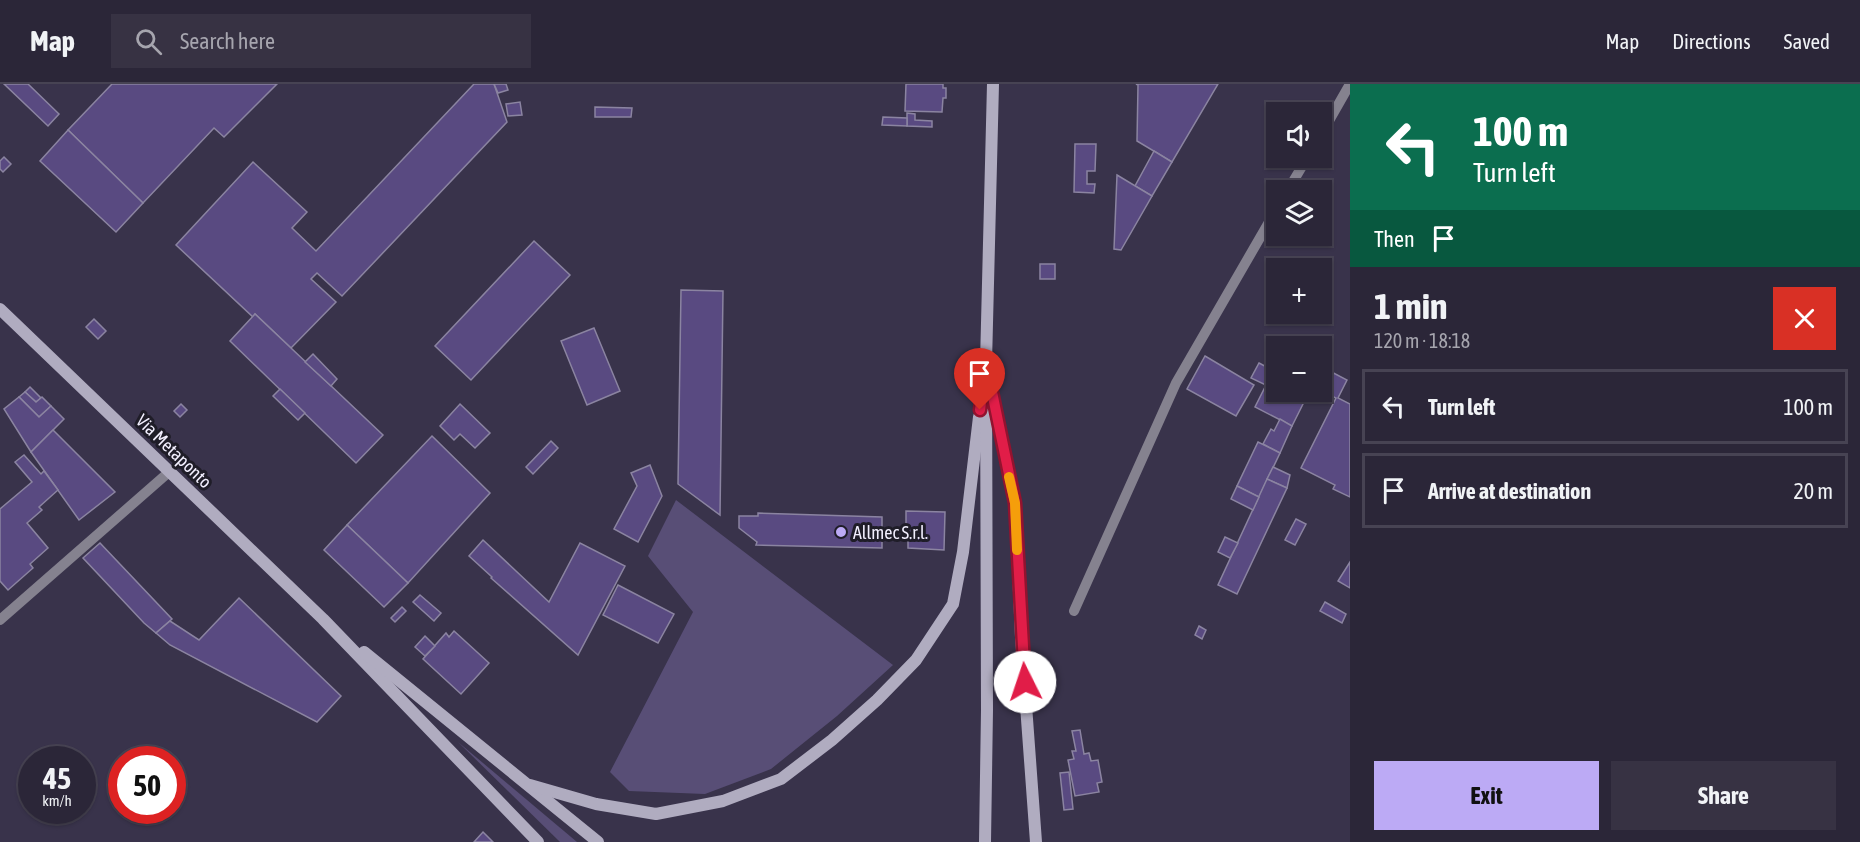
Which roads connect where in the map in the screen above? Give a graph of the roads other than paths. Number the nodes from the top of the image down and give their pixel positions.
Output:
1 (993, 84) edge
2 (1350, 84) edge
3 (1332, 116) edge
4 (1266, 227) edge
5 (0, 309) edge
6 (986, 363) junction
7 (169, 472) junction
8 (1074, 611) dead end
9 (323, 619) junction
10 (0, 620) edge
11 (530, 785) junction
12 (538, 842) edge
13 (598, 842) edge
14 (985, 842) edge
15 (1036, 842) edge

1 - 6 main road
2 - 3 lane
4 - 8 lane
5 - 7 main road, Via Metaponto
6 - 11 main road
6 - 14 main road
6 - 15 main road
7 - 9 main road, Via Metaponto
7 - 10 lane
9 - 11 main road
9 - 12 main road
11 - 13 main road

